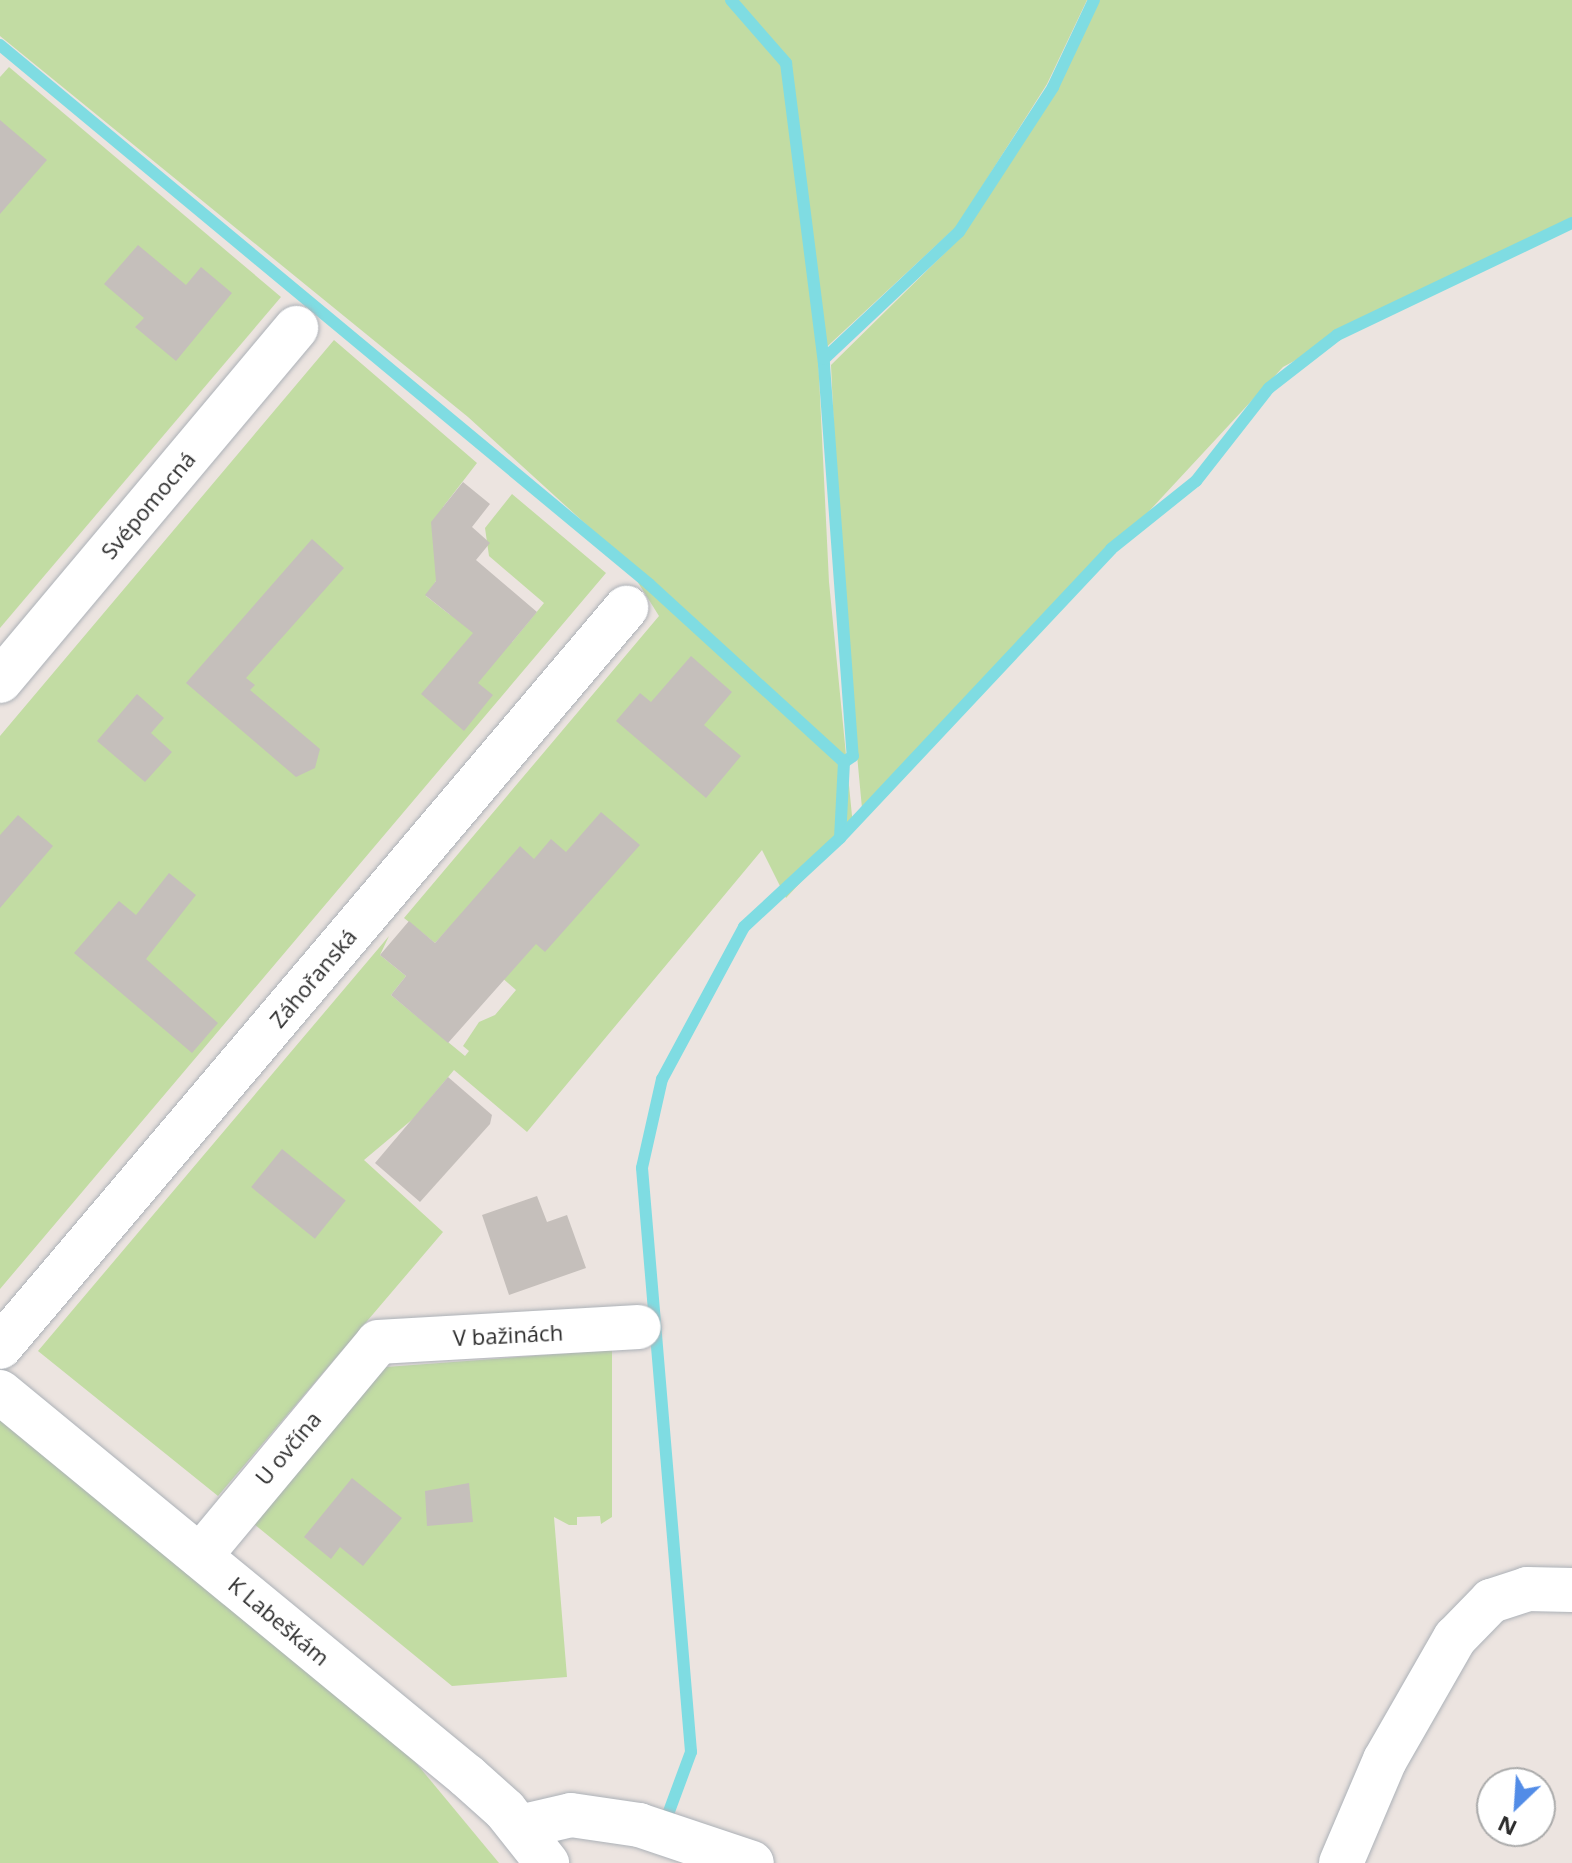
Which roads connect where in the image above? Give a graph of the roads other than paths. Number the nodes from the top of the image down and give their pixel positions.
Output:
1 (296, 328) dead end
2 (626, 608) dead end
3 (0, 681) edge
4 (639, 1327) dead end
5 (378, 1342) joint
6 (0, 1347) edge
7 (0, 1392) edge
8 (200, 1556) junction
9 (1572, 1590) edge
10 (520, 1827) junction
11 (547, 1863) edge
12 (752, 1863) edge
13 (1341, 1863) edge

1 - 3 street, Svépomocná
2 - 6 street, Záhořanská
4 - 5 street, V bažinách
5 - 8 street, U ovčína
7 - 8 street, K Labeškám
8 - 10 street, K Labeškám
9 - 13 street
10 - 11 street, K Labeškám
10 - 12 street

